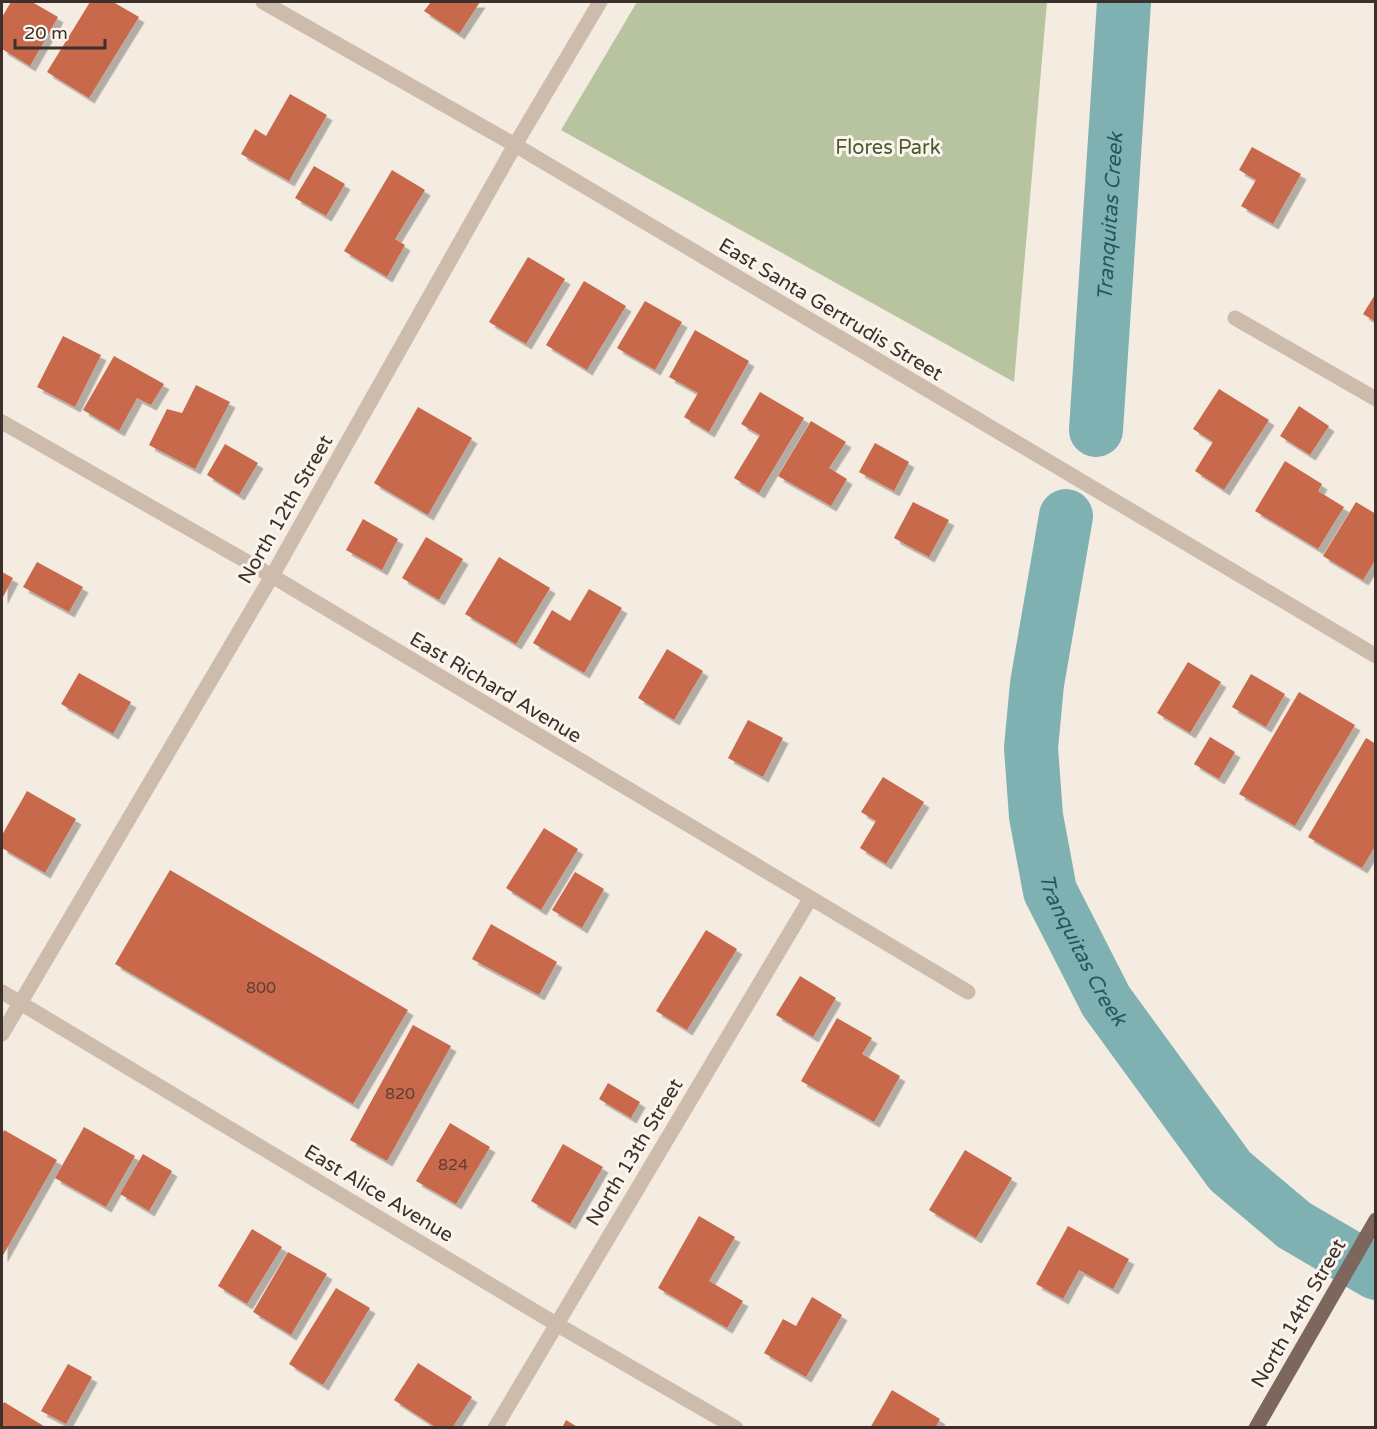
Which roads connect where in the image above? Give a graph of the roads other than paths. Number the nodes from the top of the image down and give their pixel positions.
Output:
1 (263, 2) edge
2 (600, 2) edge
3 (515, 145) junction
4 (1235, 318) dead end
5 (1376, 399) edge
6 (2, 422) edge
7 (272, 576) junction
8 (1376, 656) edge
9 (810, 899) junction
10 (2, 992) edge
11 (968, 992) dead end
12 (20, 1002) junction
13 (2, 1034) edge
14 (1376, 1220) edge
15 (556, 1324) junction
16 (495, 1428) edge
17 (736, 1428) edge
18 (1256, 1428) edge

1 - 3 street, East Santa Gertrudis Street
2 - 3 street, North 12th Street
3 - 7 street, North 12th Street
3 - 8 street, East Santa Gertrudis Street
4 - 5 street
6 - 7 street, East Richard Avenue
7 - 9 street, East Richard Avenue
7 - 12 street, North 12th Street
9 - 11 street, East Richard Avenue
9 - 15 street, North 13th Street
10 - 12 street, East Alice Avenue
12 - 13 street, North 12th Street
12 - 15 street, East Alice Avenue
14 - 18 main road, North 14th Street
15 - 16 street, North 13th Street
15 - 17 street, East Alice Avenue

